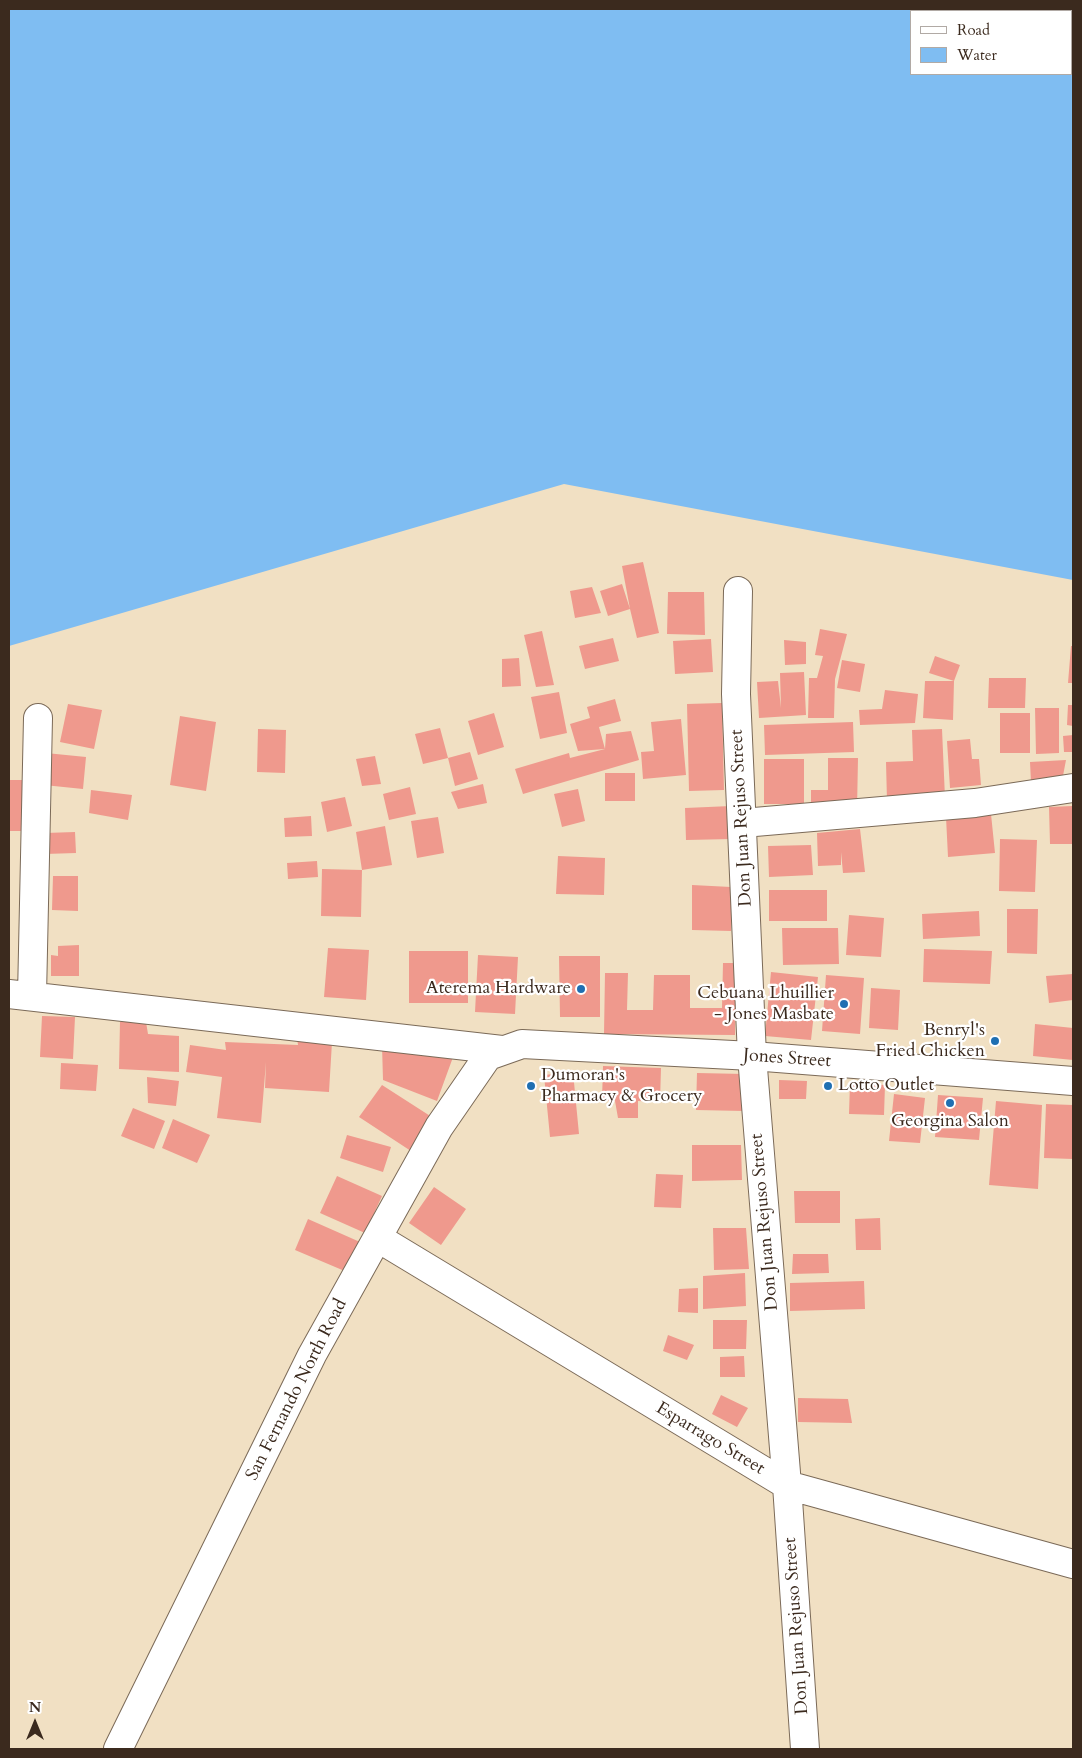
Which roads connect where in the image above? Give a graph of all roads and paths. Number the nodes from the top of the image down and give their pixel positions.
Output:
1 (738, 592) dead end
2 (38, 718) dead end
3 (1073, 788) edge
4 (743, 823) junction
5 (20, 995) edge
6 (502, 1050) junction
7 (752, 1056) junction
8 (1073, 1081) edge
9 (378, 1238) junction
10 (787, 1485) junction
11 (1073, 1564) edge
12 (118, 1749) edge
13 (805, 1749) edge

1 - 4 street, Don Juan Rejuso Street
2 - 5 street
3 - 4 street
4 - 7 street, Don Juan Rejuso Street
5 - 6 street
6 - 7 street, Jones Street
6 - 9 street, San Fernando North Road
7 - 8 street, Jones Street
7 - 10 street, Don Juan Rejuso Street
9 - 10 street, Esparrago Street
9 - 12 street, San Fernando North Road
10 - 11 street, Esparrago Street
10 - 13 street, Don Juan Rejuso Street

